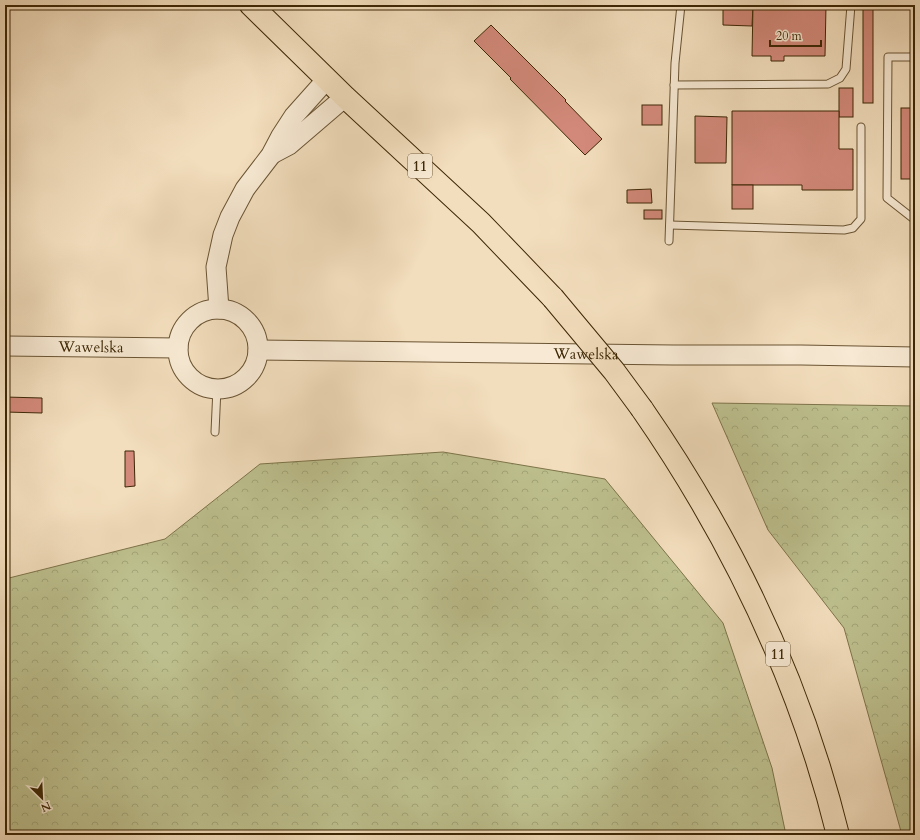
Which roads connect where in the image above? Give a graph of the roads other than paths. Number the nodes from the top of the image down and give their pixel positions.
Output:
1 (251, 5) edge
2 (681, 5) edge
3 (851, 5) edge
4 (915, 57) edge
5 (327, 79) junction
6 (674, 86) junction
7 (345, 97) junction
8 (861, 127) dead end
9 (271, 155) junction
10 (915, 220) edge
11 (670, 225) junction
12 (669, 241) dead end
13 (219, 309) junction
14 (5, 346) edge
15 (178, 348) junction
16 (258, 350) junction
17 (915, 357) edge
18 (217, 388) junction
19 (215, 432) dead end
20 (838, 835) edge

1 - 5 highway, 11
2 - 6 lane
3 - 6 lane
4 - 10 lane
5 - 7 highway, 11
5 - 9 street
6 - 11 lane
7 - 9 street
7 - 20 highway, 11, bridge
8 - 11 lane
9 - 13 street
11 - 12 lane
13 - 15 street
13 - 16 street
14 - 15 street, Wawelska
15 - 18 street
16 - 17 street, Wawelska
16 - 18 street
18 - 19 lane

